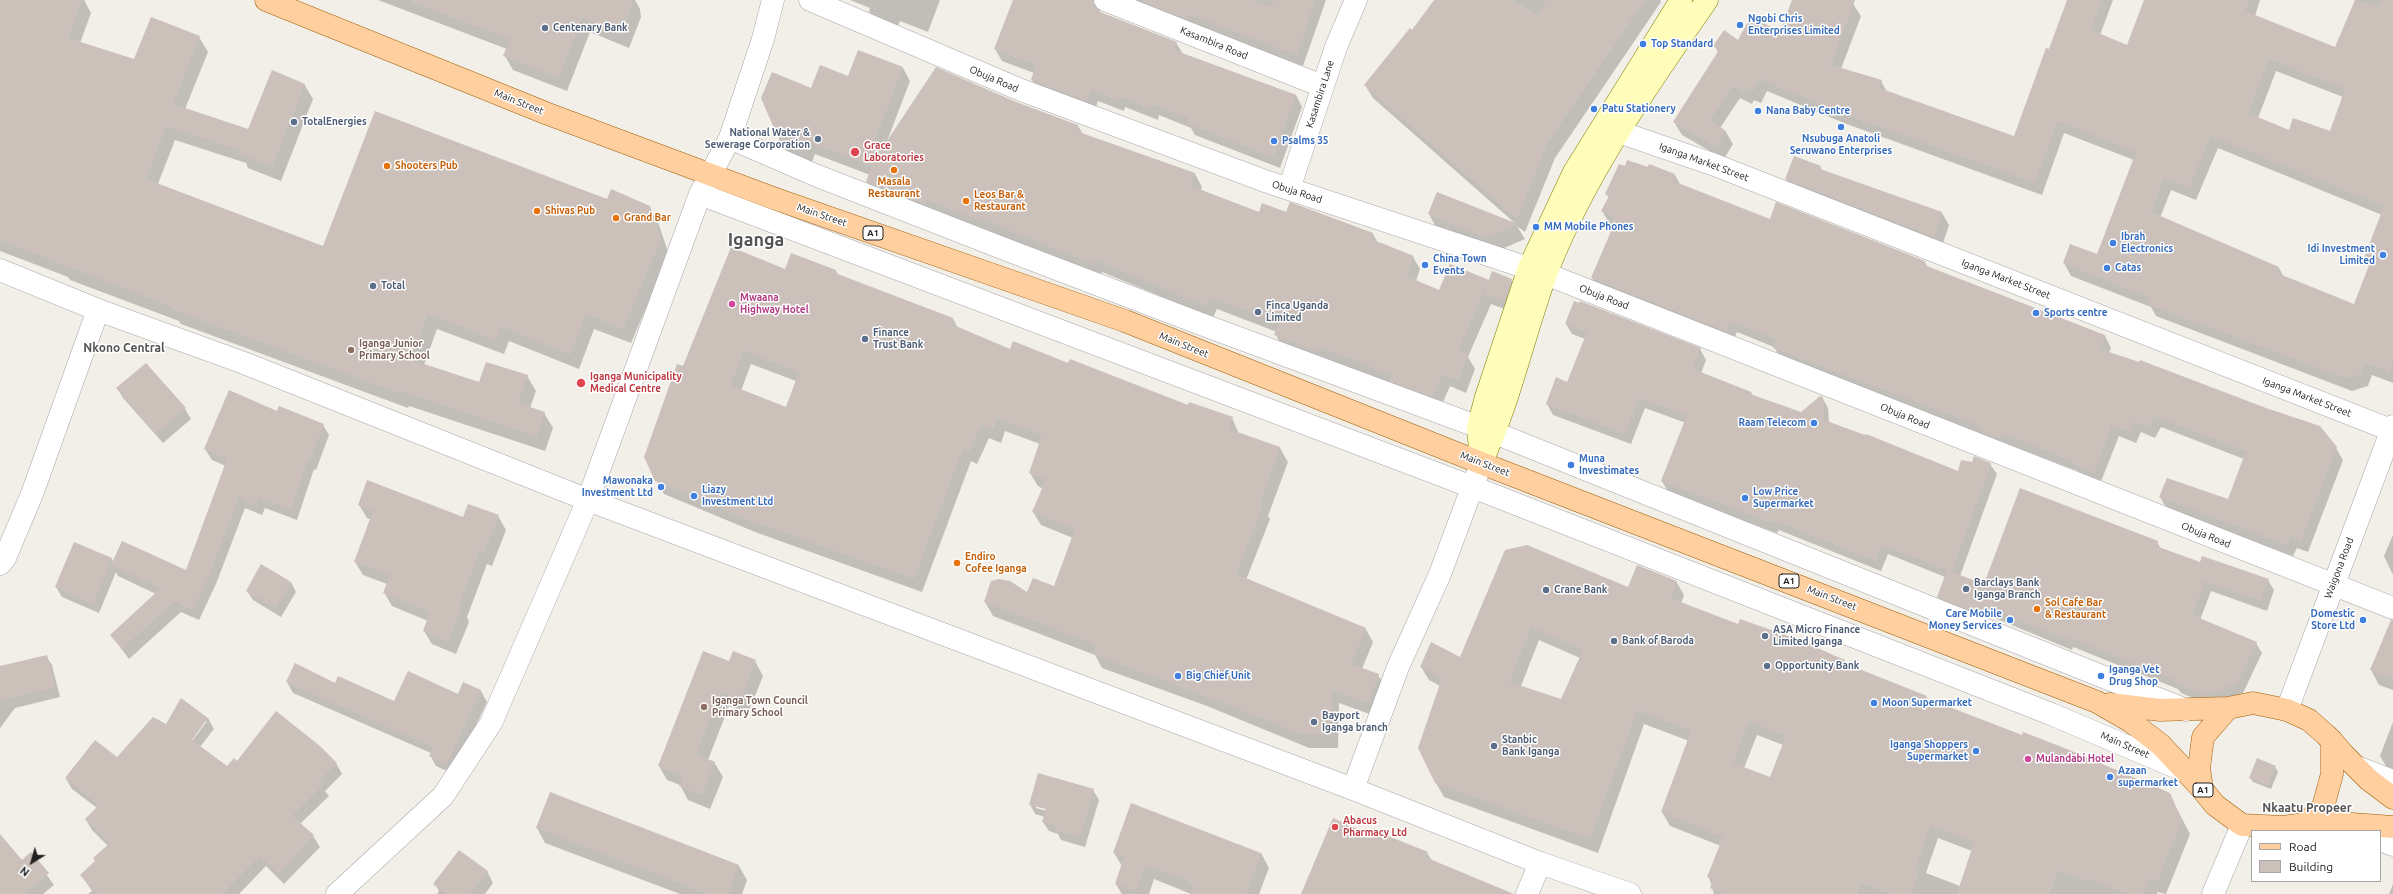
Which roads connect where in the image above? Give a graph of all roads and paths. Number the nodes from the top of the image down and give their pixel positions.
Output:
1 (266, 0) edge
2 (773, 0) edge
3 (810, 0) edge
4 (1105, 0) edge
5 (1356, 0) edge
6 (1681, 0) edge
7 (1706, 0) edge
8 (1322, 86) junction
9 (1619, 132) junction
10 (730, 138) junction
11 (710, 174) junction
12 (1289, 189) junction
13 (700, 194) junction
14 (0, 270) edge
15 (1538, 271) junction
16 (98, 310) junction
17 (2392, 428) edge
18 (1487, 430) junction
19 (1481, 463) junction
20 (1473, 487) junction
21 (588, 500) junction
22 (0, 564) edge
23 (2332, 586) junction
24 (2393, 608) edge
25 (2097, 702) junction
26 (2228, 708) junction
27 (2188, 710) junction
28 (2286, 710) junction
29 (2332, 741) junction
30 (2355, 766) junction
31 (2183, 770) junction
32 (2393, 781) edge
33 (1353, 789) junction
34 (2202, 789) junction
35 (2393, 798) edge
36 (2305, 824) junction
37 (2242, 825) junction
38 (2349, 827) edge
39 (2393, 827) edge
40 (2381, 840) edge
41 (2393, 845) edge
42 (1540, 863) junction
43 (337, 894) edge
44 (1527, 894) edge
45 (1630, 894) edge
46 (2213, 894) edge

1 - 11 main road, Main Street / A1
2 - 10 street
3 - 12 street, Obuja Road
4 - 8 street, Kasambira Road
5 - 8 street, Kasambira Lane
6 - 15 main road
7 - 9 main road
8 - 12 street, Kasambira Lane
9 - 15 main road
9 - 17 street, Iganga Market Street
10 - 11 street
10 - 18 street, Main Street
11 - 13 street
11 - 19 main road, Main Street / A1
12 - 15 street, Obuja Road
13 - 20 street, Main Street
13 - 21 street
14 - 16 street
15 - 18 main road
15 - 23 street, Obuja Road
16 - 21 street
16 - 22 street
17 - 23 street, Waigona Road
18 - 19 main road
18 - 27 street, Main Street
19 - 20 street
19 - 25 main road, Main Street / A1
20 - 31 street, Main Street
20 - 33 street
21 - 33 street
21 - 43 street
23 - 24 street, Obuja Road
23 - 28 street, Waigona Road
25 - 27 main road, Main Street / A1
25 - 31 main road, Main Street / A1
26 - 27 main road, Main Street / A1
26 - 28 main road, Main Street / A1
26 - 34 main road, Main Street / A1
28 - 29 main road, Main Street / A1
29 - 30 main road, Main Street / A1
29 - 36 main road
30 - 32 street, Main Street
30 - 35 main road, Main Street / A1
31 - 34 main road, Main Street / A1
33 - 42 street
34 - 37 main road, Main Street / A1
36 - 37 main road
36 - 38 main road
37 - 46 street
38 - 39 main road
40 - 41 street
42 - 44 street
42 - 45 street

